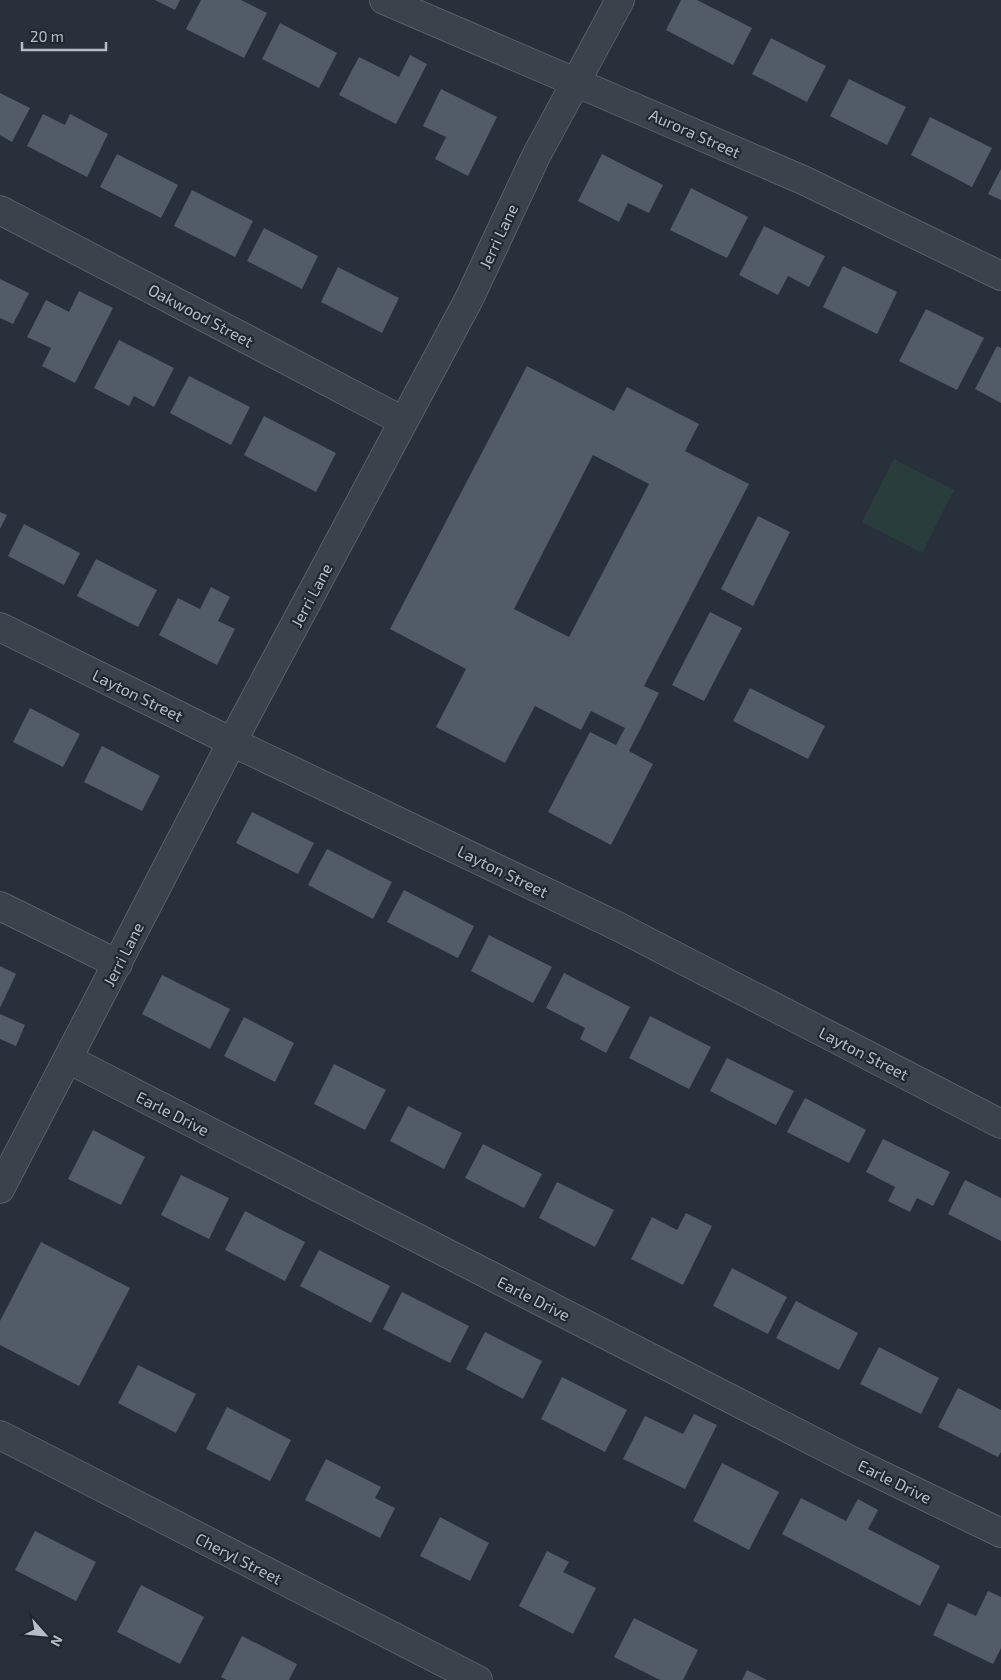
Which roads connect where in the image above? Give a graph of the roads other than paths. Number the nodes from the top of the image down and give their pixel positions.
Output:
1 (384, 0) edge
2 (620, 0) edge
3 (577, 81) junction
4 (0, 210) edge
5 (1001, 276) edge
6 (403, 421) junction
7 (0, 627) edge
8 (232, 742) junction
9 (0, 906) edge
10 (118, 964) junction
11 (68, 1059) junction
12 (1001, 1124) edge
13 (0, 1189) edge
14 (0, 1435) edge
15 (1001, 1533) edge
16 (478, 1680) edge

1 - 3 street, Aurora Street
2 - 3 street, Jerri Lane
3 - 5 street, Aurora Street
3 - 6 street, Jerri Lane
4 - 6 street, Oakwood Street
6 - 8 street, Jerri Lane
7 - 8 street, Layton Street
8 - 10 street, Jerri Lane
8 - 12 street, Layton Street
9 - 10 street
10 - 11 street, Jerri Lane
11 - 13 street, Jerri Lane
11 - 15 street, Earle Drive
14 - 16 street, Cheryl Street

